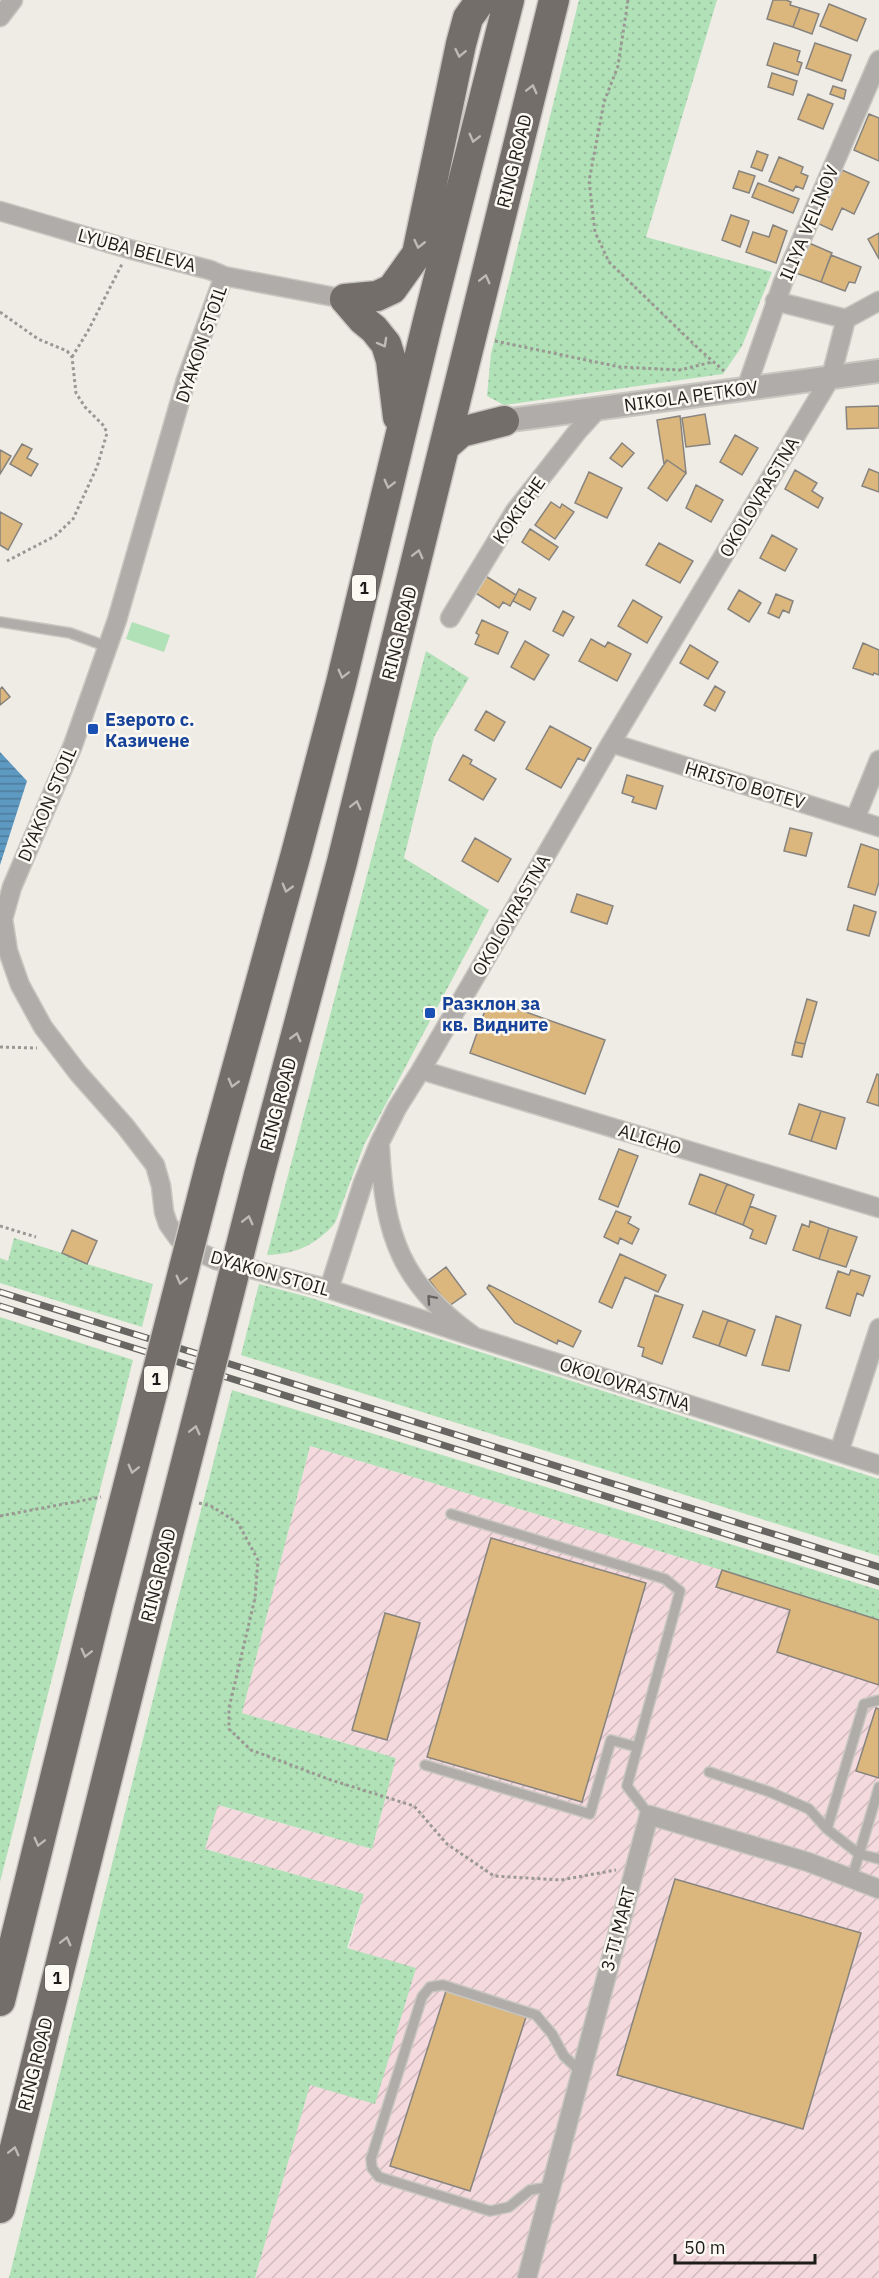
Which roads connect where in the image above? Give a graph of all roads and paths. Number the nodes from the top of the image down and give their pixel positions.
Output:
1 (13, 0) edge
2 (481, 0) edge
3 (509, 0) edge
4 (554, 0) edge
5 (627, 0) edge
6 (0, 17) edge
7 (879, 60) edge
8 (0, 211) edge
9 (129, 249) junction
10 (224, 276) junction
11 (345, 299) junction
12 (776, 301) junction
13 (879, 301) edge
14 (0, 312) edge
15 (846, 319) junction
16 (493, 340) dead end
17 (72, 357) junction
18 (713, 362) junction
19 (879, 371) edge
20 (460, 376) junction
21 (831, 377) junction
22 (746, 389) junction
23 (598, 409) junction
24 (504, 421) junction
25 (400, 439) junction
26 (444, 447) junction
27 (7, 561) dead end
28 (450, 618) dead end
29 (0, 622) edge
30 (108, 646) junction
31 (611, 743) junction
32 (879, 760) edge
33 (855, 819) junction
34 (879, 827) edge
35 (2, 922) edge
36 (0, 1047) edge
37 (61, 1051) junction
38 (421, 1070) junction
39 (380, 1142) junction
40 (879, 1208) edge
41 (0, 1226) edge
42 (36, 1237) dead end
43 (329, 1289) junction
44 (879, 1328) edge
45 (475, 1337) junction
46 (839, 1452) junction
47 (879, 1465) edge
48 (110, 1495) dead end
49 (188, 1501) dead end
50 (451, 1514) dead end
51 (0, 1516) edge
52 (879, 1700) edge
53 (637, 1747) junction
54 (425, 1766) dead end
55 (709, 1772) dead end
56 (879, 1787) edge
57 (649, 1815) junction
58 (827, 1829) junction
59 (859, 1854) junction
60 (879, 1859) edge
61 (635, 1866) junction
62 (852, 1878) junction
63 (879, 1889) edge
64 (0, 2001) edge
65 (580, 2071) junction
66 (550, 2187) junction
67 (0, 2208) edge
68 (527, 2278) edge

1 - 6 street
2 -> 11 highway
3 -> 25 highway, 1
20 -> 4 highway, RING ROAD / 1
5 - 18 path
7 - 12 street, ILIYA VELINOV
8 - 9 street, LYUBA BELEVA
9 - 10 street, LYUBA BELEVA
9 - 17 path
10 - 11 street, LYUBA BELEVA
10 - 30 street, DYAKON STOIL
11 -> 25 highway
12 - 15 street
12 - 22 street, ILIYA VELINOV
13 - 15 street
14 - 17 path
15 - 21 street, OKOLOVRASTNA
16 - 18 path
17 - 27 path
18 - 22 path
19 - 21 street, NIKOLA PETKOV
20 - 24 highway
20 - 26 highway, RING ROAD / 1
21 - 22 street, NIKOLA PETKOV
21 - 31 street, OKOLOVRASTNA
22 - 23 street, NIKOLA PETKOV
23 - 24 street, NIKOLA PETKOV
23 - 28 street, KOKICHE
24 - 26 highway
25 -> 64 highway, 1, bridge
67 -> 26 highway, RING ROAD / 1, bridge
29 - 30 lane
30 - 35 street, DYAKON STOIL
31 - 33 street, HRISTO BOTEV
31 - 38 street, OKOLOVRASTNA
32 - 33 street
33 - 34 street, HRISTO BOTEV
35 - 37 street, DYAKON STOIL
36 - 37 path
37 - 43 street, DYAKON STOIL
38 - 39 street, OKOLOVRASTNA
38 - 40 street, ALICHO
39 - 43 street
45 -> 39 street, OKOLOVRASTNA
41 - 42 path
43 - 45 street, DYAKON STOIL
44 - 46 street
45 - 46 street, OKOLOVRASTNA
46 - 47 street, OKOLOVRASTNA
48 - 51 path
49 - 61 path
50 - 53 lane
52 - 58 lane
53 - 54 lane
53 - 57 lane
55 - 58 lane
56 - 59 lane
57 - 61 street, 3-TI MART
57 - 62 street
58 - 59 lane
59 - 60 lane
59 - 62 lane
61 - 65 street, 3-TI MART
62 - 63 street
65 - 66 street, 3-TI MART
65 - 66 lane
66 - 68 street, 3-TI MART

